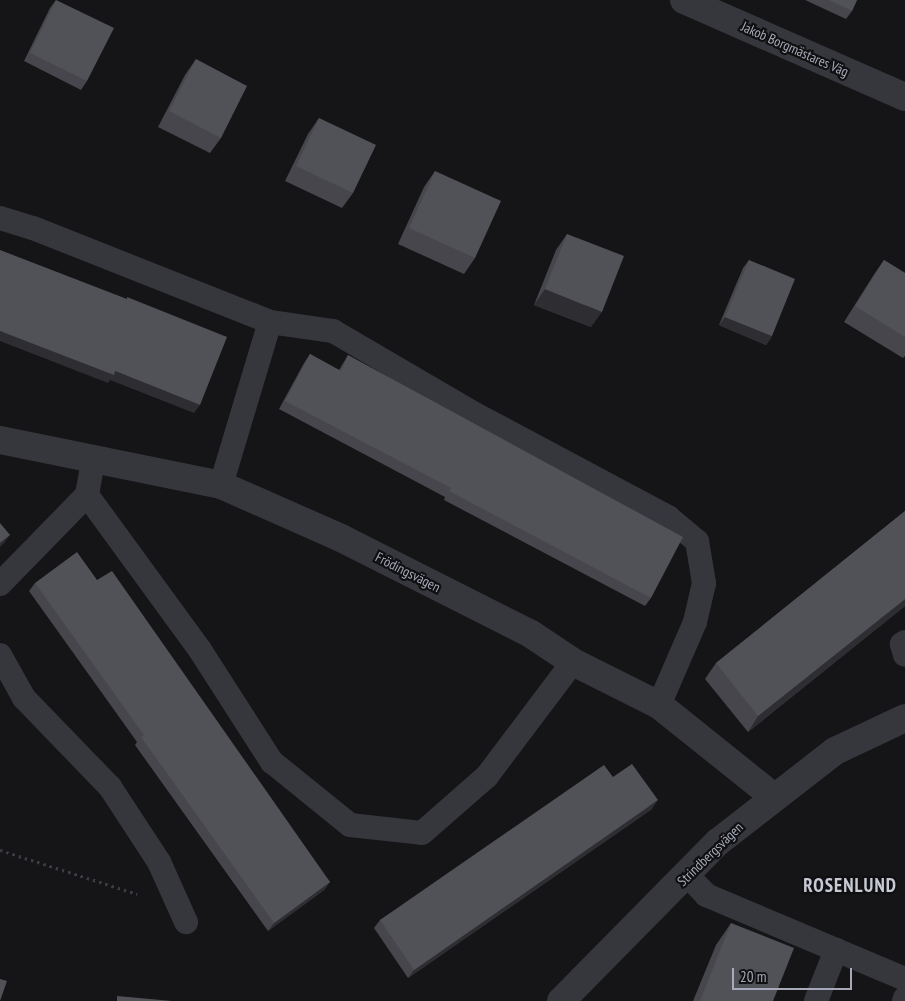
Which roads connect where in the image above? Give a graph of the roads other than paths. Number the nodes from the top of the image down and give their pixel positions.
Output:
1 (684, 0) edge
2 (905, 98) edge
3 (0, 218) edge
4 (270, 322) junction
5 (0, 440) edge
6 (93, 460) junction
7 (221, 485) junction
8 (87, 495) junction
9 (0, 584) edge
10 (905, 642) edge
11 (0, 655) edge
12 (905, 655) edge
13 (573, 662) junction
14 (658, 705) junction
15 (905, 718) edge
16 (774, 797) junction
17 (687, 875) junction
18 (183, 915) road end
19 (836, 950) junction
20 (905, 979) edge
21 (562, 1001) edge
22 (816, 1001) edge

1 - 2 street, Jakob Borgmästares Väg
3 - 4 lane
4 - 7 lane
4 - 14 lane
5 - 6 street, Frödingsvägen
6 - 7 street, Frödingsvägen
6 - 8 lane
7 - 13 street, Frödingsvägen
8 - 9 lane
8 - 13 lane
10 - 12 lane
11 - 18 lane
13 - 14 street, Frödingsvägen
14 - 16 street, Frödingsvägen
15 - 16 street, Strindbergsvägen
16 - 17 street, Strindbergsvägen
17 - 19 lane
17 - 21 street, Strindbergsvägen
19 - 20 lane
19 - 22 lane

